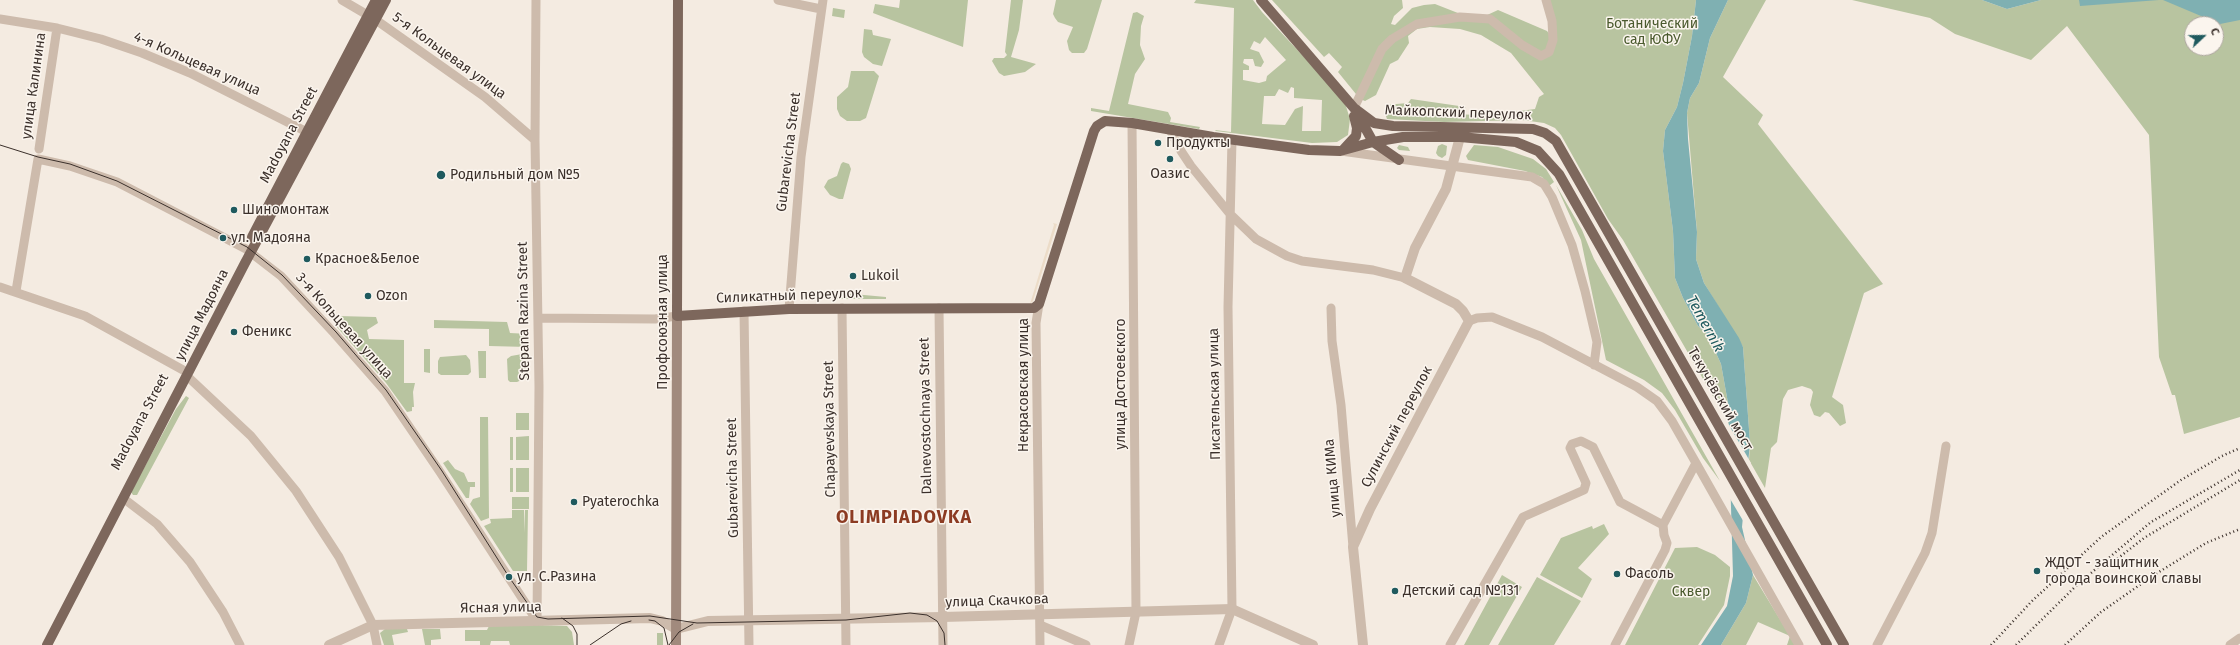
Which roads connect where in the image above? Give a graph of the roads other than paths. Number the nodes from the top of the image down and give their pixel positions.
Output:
1 (342, 0) edge
2 (376, 0) edge
3 (386, 0) edge
4 (536, 0) edge
5 (678, 0) edge
6 (778, 0) edge
7 (1261, 0) edge
8 (1547, 2) edge
9 (822, 5) edge
10 (372, 17) junction
11 (0, 19) edge
12 (57, 28) junction
13 (1354, 108) junction
14 (1111, 120) joint
15 (1132, 123) junction
16 (1391, 126) junction
17 (1170, 130) junction
18 (307, 132) junction
19 (1460, 137) junction
20 (1386, 139) junction
21 (535, 140) junction
22 (1232, 140) junction
23 (1373, 142) junction
24 (39, 149) dead end
25 (1340, 151) junction
26 (38, 159) joint
27 (1399, 160) junction
28 (1453, 166) junction
29 (1572, 166) joint
30 (1559, 174) joint
31 (1230, 214) junction
32 (248, 251) junction
33 (1405, 278) junction
34 (0, 287) edge
35 (16, 291) junction
36 (1039, 304) junction
37 (842, 308) junction
38 (939, 308) junction
39 (1331, 308) dead end
40 (788, 309) junction
41 (744, 311) junction
42 (677, 316) junction
43 (539, 318) junction
44 (1469, 321) junction
45 (1594, 365) junction
46 (185, 373) junction
47 (1946, 446) dead end
48 (1696, 463) junction
49 (123, 498) junction
50 (1664, 525) junction
51 (1353, 547) junction
52 (1232, 609) junction
53 (1136, 612) junction
54 (1040, 614) junction
55 (943, 617) junction
56 (846, 618) junction
57 (749, 620) junction
58 (537, 621) junction
59 (1040, 625) junction
60 (373, 626) junction
61 (676, 629) junction
62 (2240, 638) edge
63 (40, 645) edge
64 (47, 645) edge
65 (240, 645) edge
66 (329, 645) edge
67 (377, 645) edge
68 (676, 645) edge
69 (749, 645) edge
70 (846, 645) edge
71 (943, 645) edge
72 (1040, 645) edge
73 (1086, 645) edge
74 (1130, 645) edge
75 (1218, 645) edge
76 (1313, 645) edge
77 (1363, 645) edge
78 (1450, 645) edge
79 (1615, 645) edge
80 (1799, 645) edge
81 (1827, 645) edge
82 (1844, 645) edge
83 (1877, 645) edge
84 (2230, 645) edge

1 - 10 street, 5-я Кольцевая улица
2 - 10 main road, Madoyana Street
3 - 10 main road
4 - 21 street, Stepana Razina Street
5 - 42 main road, Профсоюзная улица
6 - 9 street
7 - 13 main road
8 - 13 street
9 - 40 street, Gubarevicha Street
10 - 18 main road, Madoyana Street
10 - 21 street, 5-я Кольцевая улица
10 - 32 main road
11 - 12 street, 4-я Кольцевая улица
12 - 18 street, 4-я Кольцевая улица
12 - 24 street, улица Калинина
13 - 16 main road, Майкопский переулок
13 - 23 main road
13 - 25 main road
14 - 15 main road, Майкопский переулок
14 - 36 main road, Некрасовская улица
15 - 17 main road, Майкопский переулок
15 - 53 street, улица Достоевского
16 - 20 main road
16 - 29 main road, Майкопский переулок
17 - 22 main road, Майкопский переулок
17 - 31 street
18 - 32 main road, Madoyana Street
19 - 20 main road, Майкопский переулок
19 - 28 street
19 - 30 main road, Майкопский переулок
20 - 23 main road, Майкопский переулок
20 - 27 main road
21 - 43 street, Stepana Razina Street
22 - 25 main road, Майкопский переулок
22 - 31 street, Писательская улица
23 - 25 main road, Майкопский переулок
23 - 27 main road
25 - 27 street, Майкопский переулок
26 - 32 street, 3-я Кольцевая улица
26 - 35 street, улица Калинина
27 - 28 street, Майкопский переулок
28 - 33 street
28 - 45 street, Майкопский переулок
29 - 82 main road, Текучёвский мост
30 - 81 main road, Текучёвский мост
31 - 33 street
31 - 52 street, Писательская улица
32 - 46 main road, Madoyana Street
32 - 58 street, 3-я Кольцевая улица
33 - 44 street
34 - 35 street
35 - 46 street
36 - 38 main road, Силикатный переулок
36 - 54 street, Некрасовская улица
37 - 38 main road, Силикатный переулок
37 - 40 main road, Силикатный переулок
37 - 56 street, Chapayevskaya Street
38 - 55 street, Dalnevostochnaya Street
39 - 51 street, улица КИМа
40 - 41 main road, Силикатный переулок
41 - 42 main road, Силикатный переулок
41 - 57 street, Gubarevicha Street
42 - 43 street, Силикатный переулок
42 - 61 main road, Профсоюзная улица
43 - 58 street, Stepana Razina Street
44 - 45 street
44 - 51 street, Сулинский переулок
45 - 48 street
46 - 49 main road, улица Мадояна
46 - 60 street
46 - 63 main road, Madoyana Street
47 - 83 street
48 - 50 street
48 - 80 street
49 - 64 main road, улица Мадояна
49 - 65 street
50 - 78 street
50 - 79 street
51 - 77 street, улица КИМа
52 - 53 street, улица Скачкова
52 - 75 street, Писательская улица
52 - 76 street, улица Скачкова
53 - 54 street, улица Скачкова
53 - 74 street, улица Достоевского
54 - 55 street, улица Скачкова
54 - 59 street, Некрасовская улица
55 - 56 street, улица Скачкова
55 - 71 street, Dalnevostochnaya Street
56 - 57 street, улица Скачкова
56 - 70 street, Chapayevskaya Street
57 - 61 street, улица Скачкова
57 - 69 street, Gubarevicha Street
58 - 60 street, Ясная улица
58 - 61 street, Ясная улица
59 - 72 street, Некрасовская улица
59 - 73 street
60 - 66 street, Ясная улица
60 - 67 street
61 - 68 main road, Профсоюзная улица
62 - 84 street

